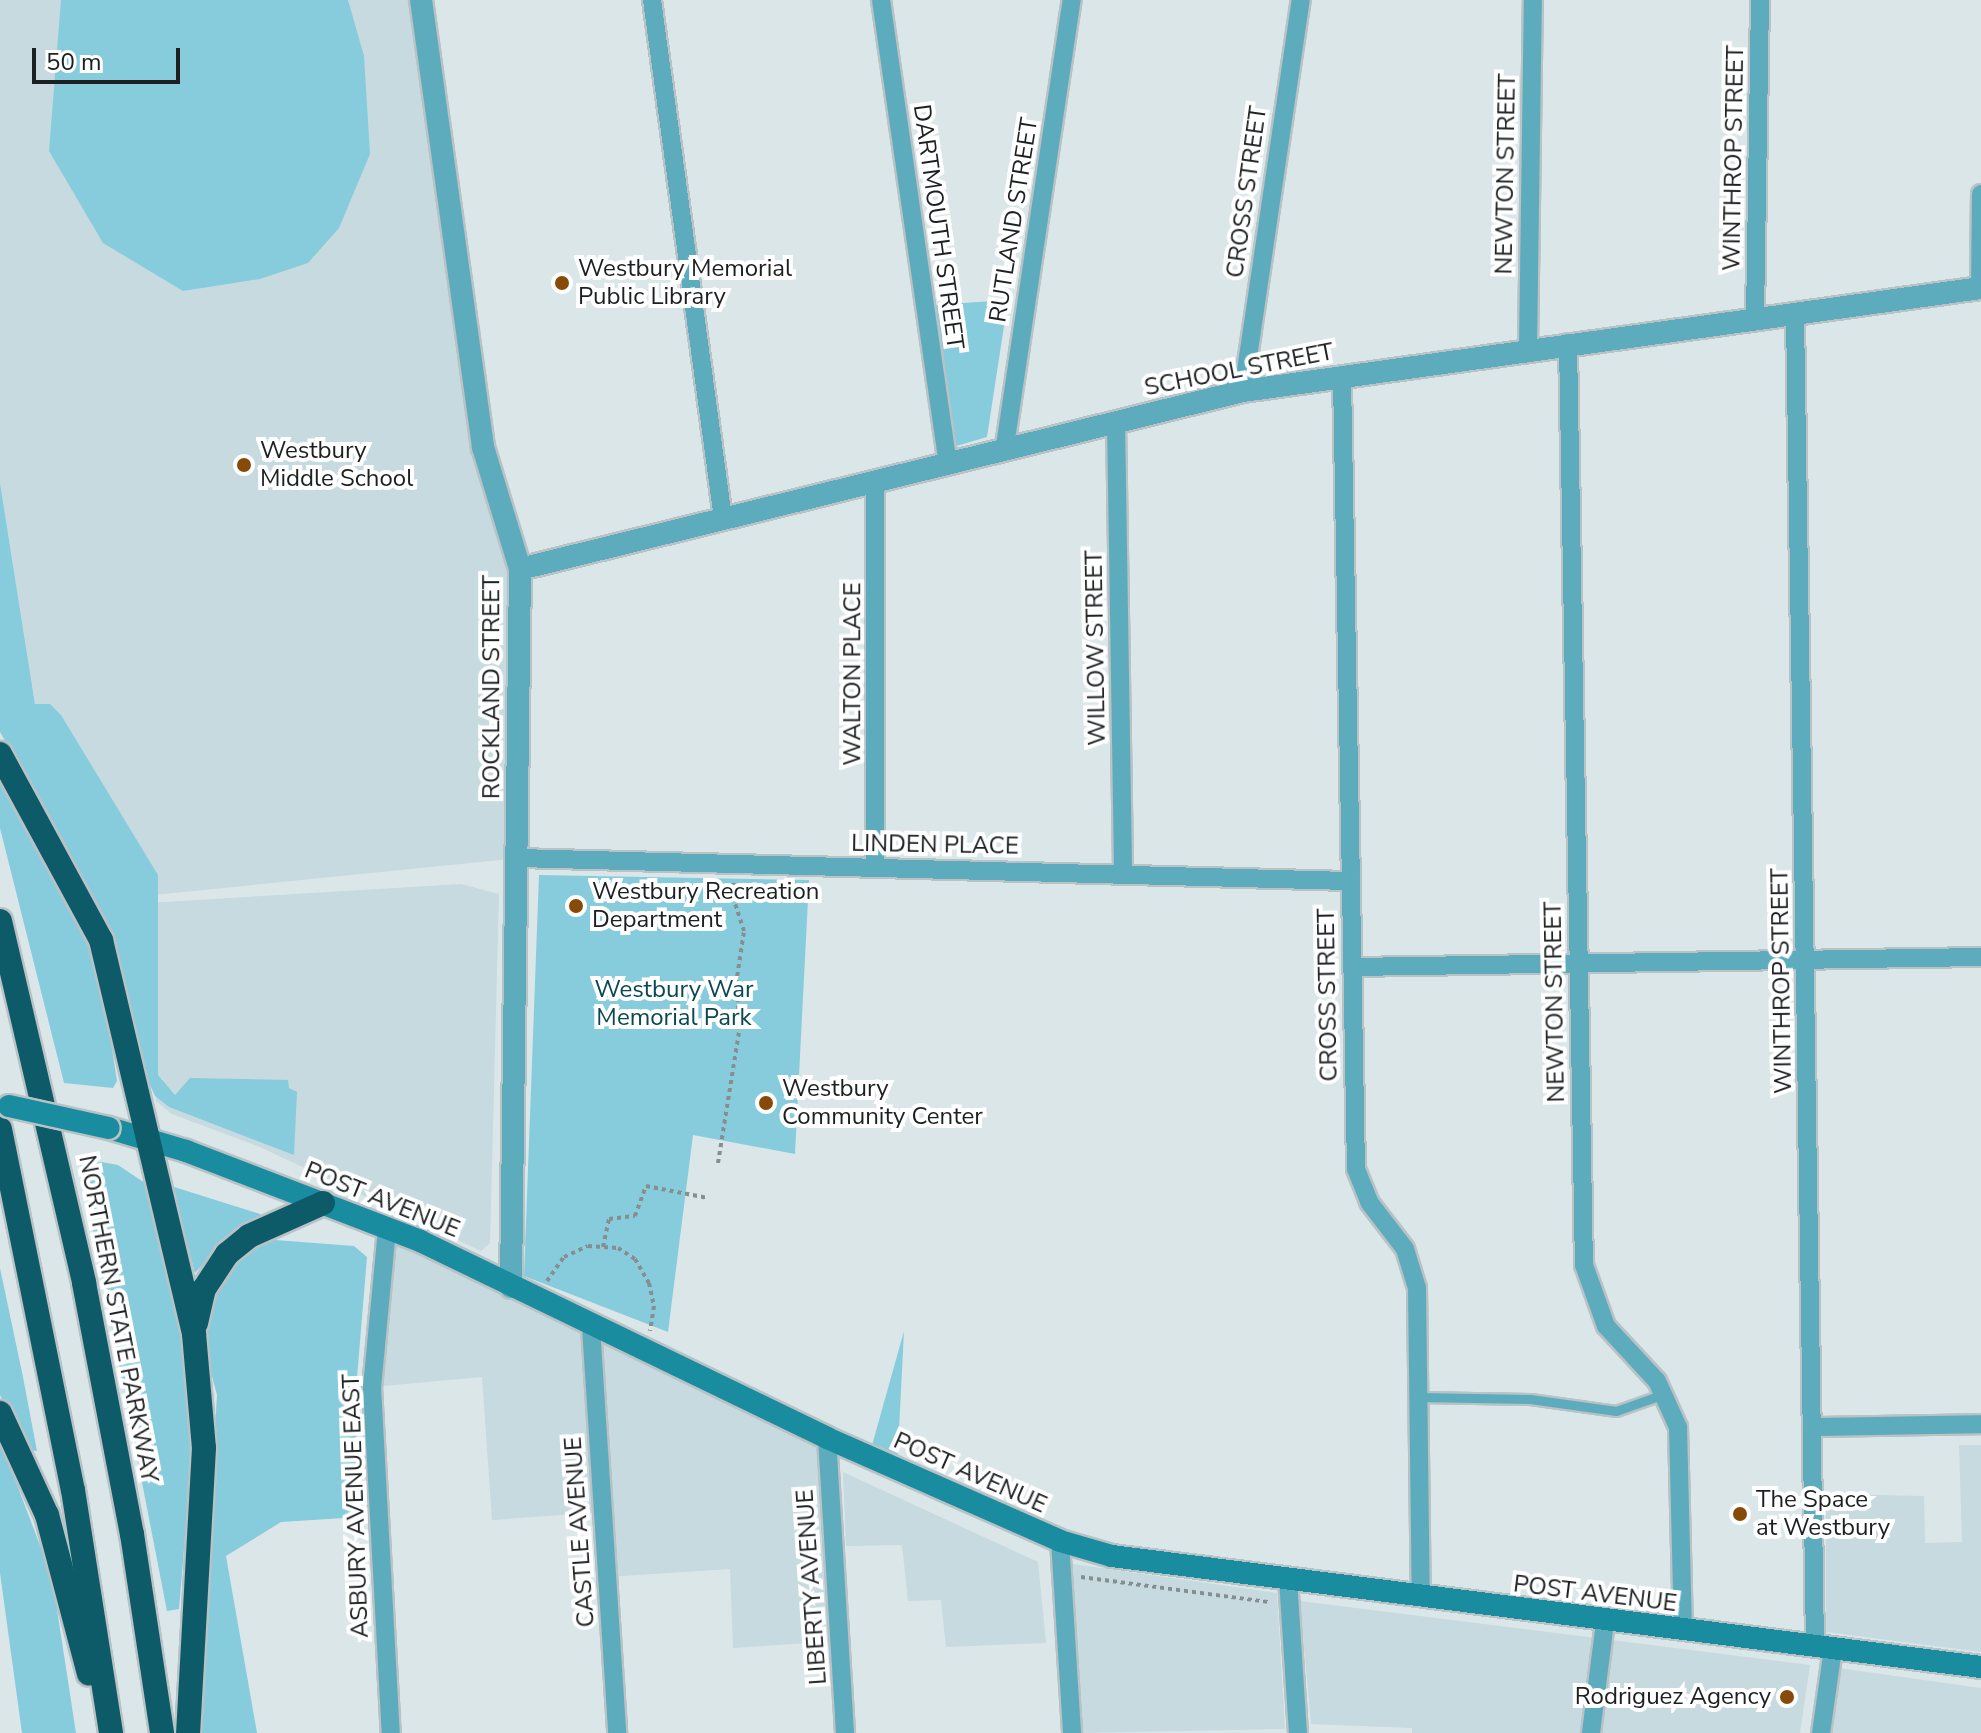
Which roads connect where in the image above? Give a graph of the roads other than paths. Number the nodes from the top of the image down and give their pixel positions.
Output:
1 (421, 0) edge
2 (652, 0) edge
3 (881, 0) edge
4 (1072, 0) edge
5 (1301, 0) edge
6 (1533, 0) edge
7 (1760, 0) edge
8 (1981, 194) edge
9 (1980, 288) edge
10 (1795, 314) junction
11 (1755, 318) junction
12 (1568, 343) junction
13 (1528, 348) junction
14 (1342, 376) junction
15 (1243, 391) junction
16 (1116, 421) junction
17 (1005, 446) junction
18 (947, 460) junction
19 (875, 481) junction
20 (723, 518) junction
21 (520, 569) junction
22 (0, 754) edge
23 (519, 858) junction
24 (875, 867) junction
25 (1123, 874) junction
26 (1350, 881) junction
27 (0, 921) edge
28 (1981, 957) edge
29 (1805, 959) junction
30 (1579, 964) junction
31 (1352, 967) junction
32 (0, 1105) edge
33 (0, 1129) edge
34 (152, 1140) junction
35 (323, 1203) junction
36 (387, 1229) junction
37 (511, 1287) junction
38 (591, 1327) junction
39 (194, 1334) junction
40 (1664, 1394) junction
41 (1418, 1397) junction
42 (0, 1413) edge
43 (1981, 1424) edge
44 (1813, 1427) junction
45 (827, 1438) junction
46 (1060, 1541) junction
47 (1288, 1579) junction
48 (1421, 1596) junction
49 (1605, 1622) junction
50 (1683, 1631) junction
51 (1824, 1648) junction
52 (1981, 1667) edge
53 (108, 1733) edge
54 (162, 1733) edge
55 (188, 1733) edge
56 (391, 1733) edge
57 (617, 1733) edge
58 (845, 1733) edge
59 (1072, 1733) edge
60 (1298, 1733) edge
61 (1591, 1733) edge
62 (1821, 1733) edge

1 - 21 street, ROCKLAND STREET
2 - 20 street
3 - 18 street, DARTMOUTH STREET
4 - 17 street, RUTLAND STREET
5 - 15 street, CROSS STREET
6 - 13 street, NEWTON STREET
7 - 11 street, WINTHROP STREET
8 - 9 street
9 - 10 street, SCHOOL STREET
10 - 11 street, SCHOOL STREET
10 - 29 street, WINTHROP STREET
11 - 12 street, SCHOOL STREET
12 - 13 street, SCHOOL STREET
12 - 30 street, NEWTON STREET
13 - 14 street, SCHOOL STREET
14 - 15 street, SCHOOL STREET
14 - 26 street, CROSS STREET
15 - 16 street, SCHOOL STREET
16 - 17 street, SCHOOL STREET
16 - 25 street, WILLOW STREET
17 - 18 street, SCHOOL STREET
18 - 19 street, SCHOOL STREET
19 - 20 street, SCHOOL STREET
19 - 24 street, WALTON PLACE
20 - 21 street, SCHOOL STREET
21 - 23 street, ROCKLAND STREET
22 - 34 highway
23 - 24 street, LINDEN PLACE
23 - 37 street, ROCKLAND STREET
24 - 25 street, LINDEN PLACE
25 - 26 street, LINDEN PLACE
26 - 31 street, CROSS STREET
27 - 54 highway, NORTHERN STATE PARKWAY
28 - 29 street
29 - 30 street
29 - 44 street, WINTHROP STREET
30 - 31 street
30 - 40 street, NEWTON STREET
31 - 41 street, CROSS STREET
32 - 34 main road, POST AVENUE, bridge
33 - 53 highway
34 - 35 main road, POST AVENUE
34 - 39 highway
35 - 36 main road, POST AVENUE
35 - 39 highway
36 - 37 main road, POST AVENUE
36 - 56 street, ASBURY AVENUE EAST
37 - 38 main road, POST AVENUE
38 - 45 main road, POST AVENUE
38 - 57 street, CASTLE AVENUE
39 - 55 highway
40 - 41 lane
40 - 50 street, NEWTON STREET
41 - 48 street, CROSS STREET
42 - 53 highway
43 - 44 street
44 - 51 street, WINTHROP STREET
45 - 46 main road, POST AVENUE
45 - 58 street, LIBERTY AVENUE
46 - 47 main road, POST AVENUE
46 - 59 street
47 - 48 main road, POST AVENUE
47 - 60 street
48 - 49 main road, POST AVENUE
49 - 50 main road, POST AVENUE
49 - 61 street
50 - 51 main road, POST AVENUE
51 - 52 main road, POST AVENUE
51 - 62 street, WINTHROP STREET

